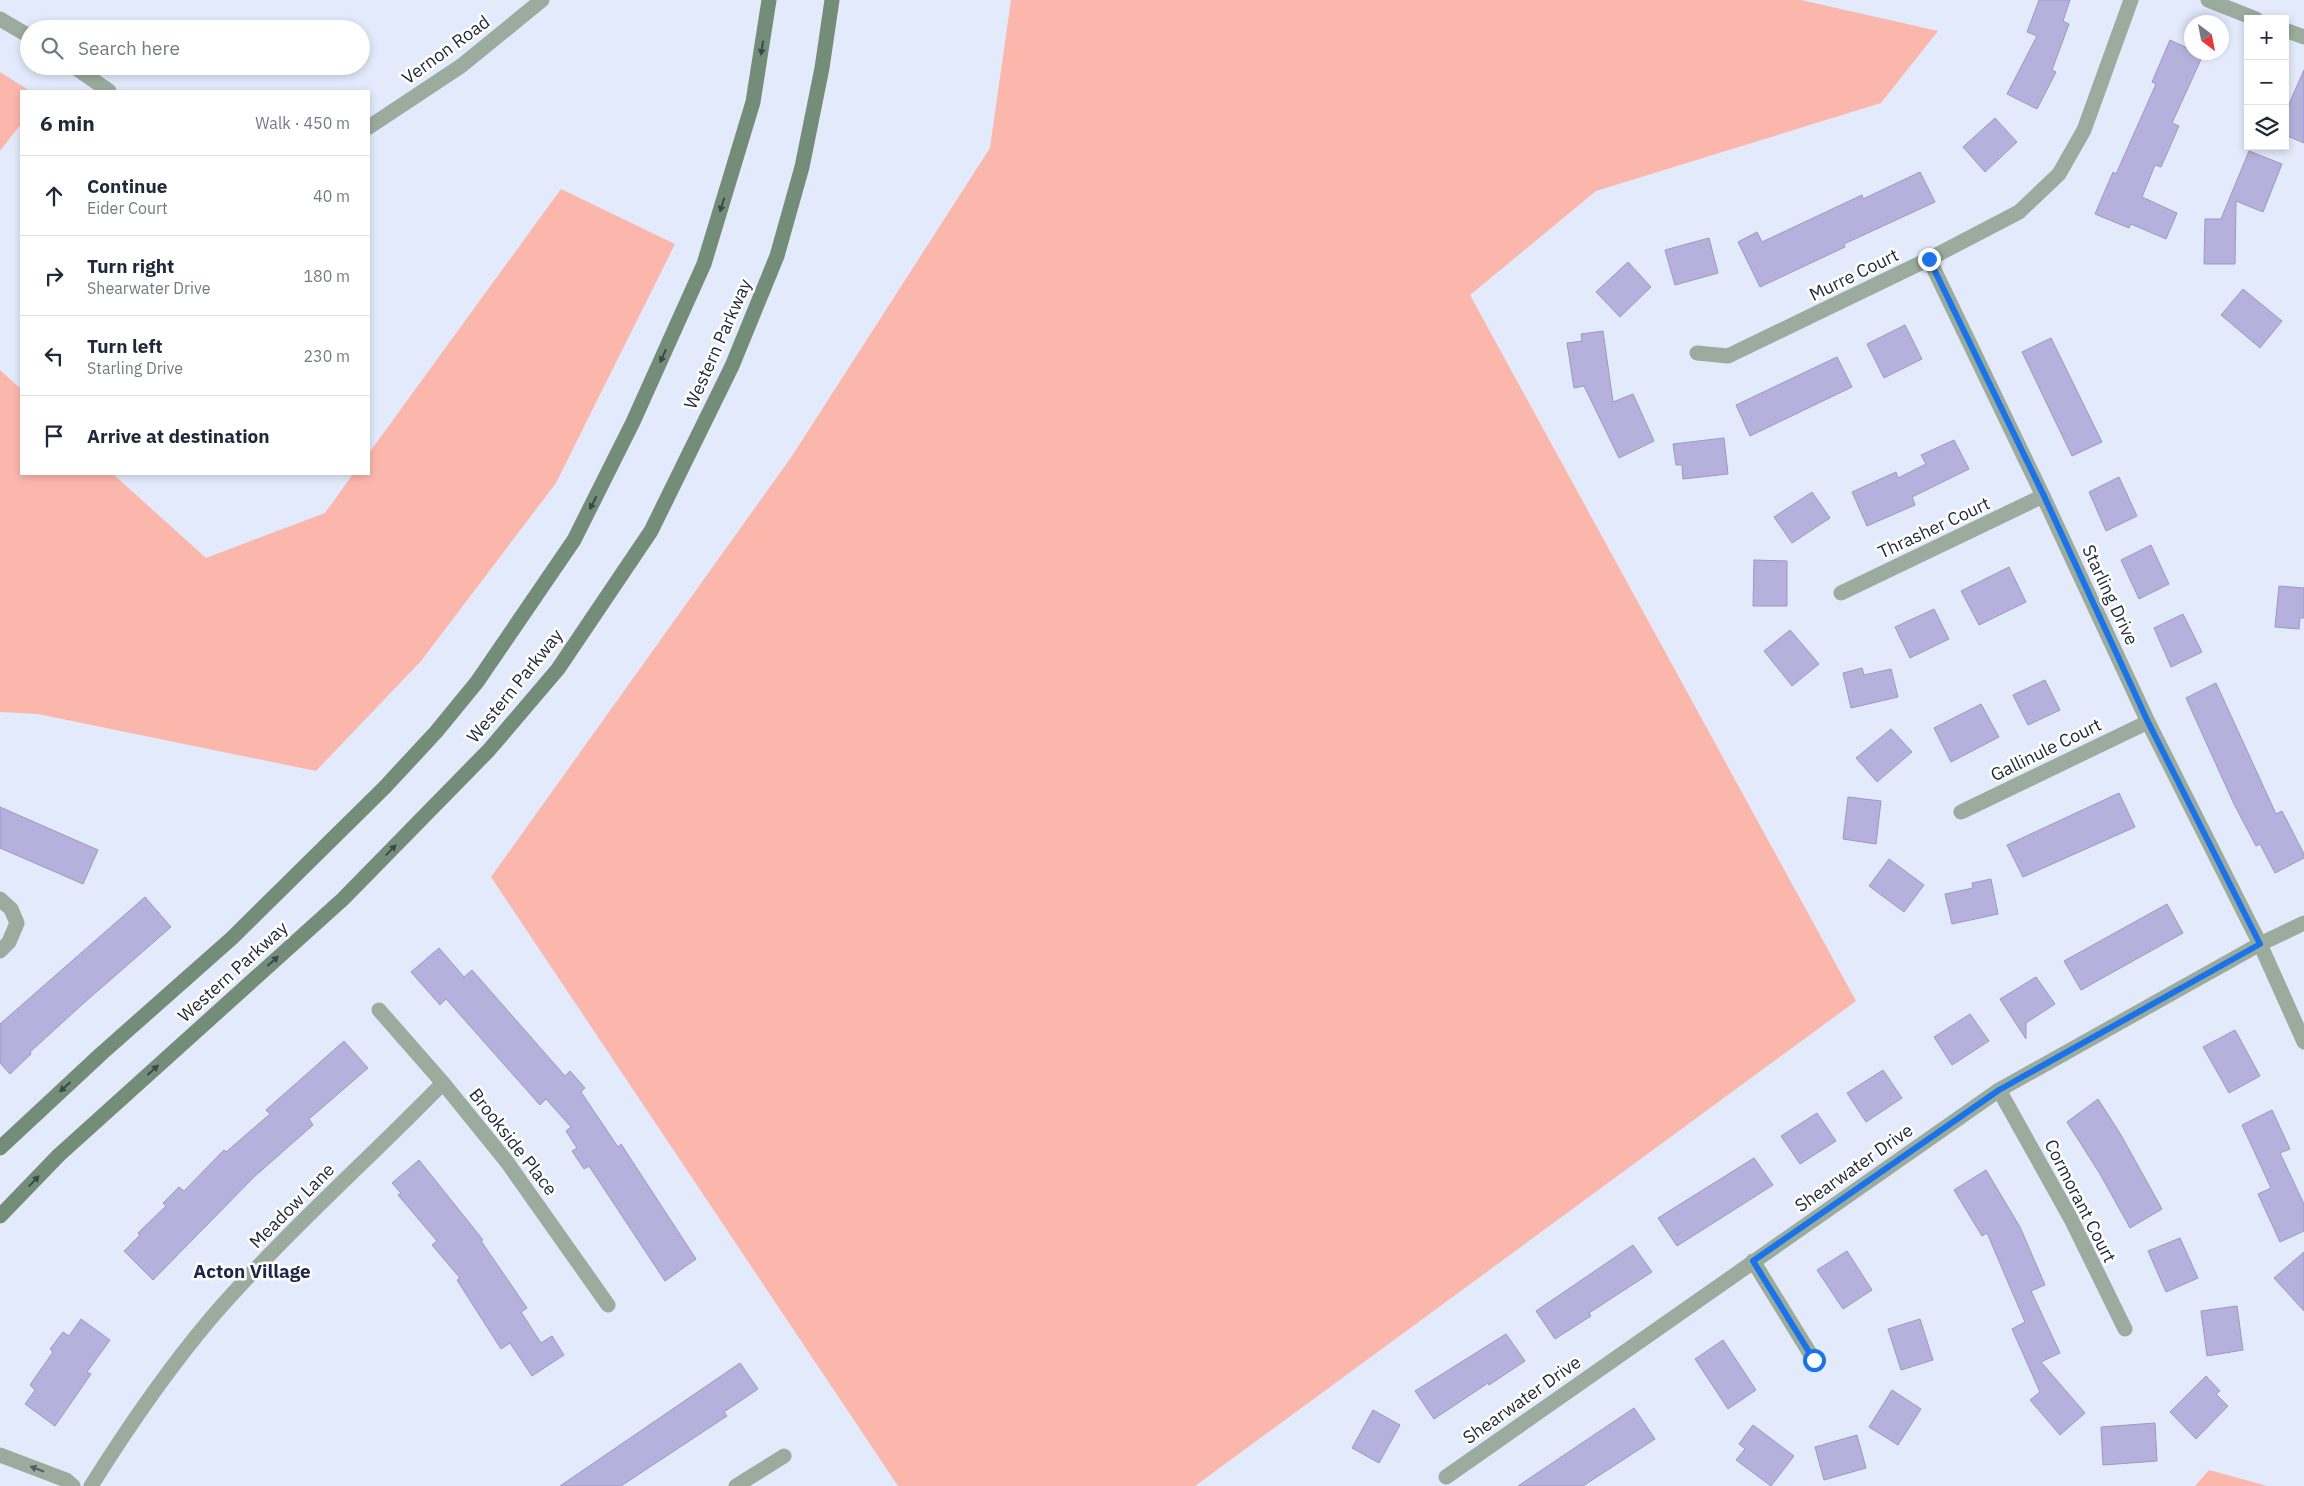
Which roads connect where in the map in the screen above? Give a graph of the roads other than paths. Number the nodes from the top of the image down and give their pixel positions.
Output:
1 (542, 0) edge
2 (769, 0) edge
3 (832, 0) edge
4 (2131, 0) edge
5 (2208, 0) edge
6 (2246, 15) edge
7 (0, 19) edge
8 (20, 31) edge
9 (2289, 31) edge
10 (2304, 37) edge
11 (86, 75) edge
12 (107, 90) edge
13 (370, 126) edge
14 (1929, 259) junction
15 (1697, 353) dead end
16 (2044, 496) junction
17 (1841, 592) dead end
18 (2148, 722) junction
19 (1961, 812) dead end
20 (0, 899) edge
21 (2304, 923) edge
22 (2260, 944) junction
23 (0, 952) edge
24 (379, 1010) dead end
25 (2304, 1042) edge
26 (443, 1083) junction
27 (1999, 1090) junction
28 (0, 1148) edge
29 (0, 1216) edge
30 (1753, 1261) junction
31 (608, 1305) dead end
32 (2125, 1329) dead end
33 (1814, 1360) dead end
34 (0, 1455) edge
35 (784, 1456) dead end
36 (1446, 1477) dead end
37 (73, 1486) edge
38 (91, 1486) edge
39 (736, 1486) edge

1 - 13 street, Vernon Road
2 -> 28 main road, Western Parkway
29 -> 3 main road, Western Parkway
4 - 14 street, Murre Court
5 - 6 street
7 - 8 street
9 - 10 street
11 - 12 street
14 - 15 street, Murre Court
14 - 16 street, Starling Drive
16 - 17 street, Thrasher Court
16 - 18 street, Starling Drive
18 - 19 street, Gallinule Court
18 - 22 street, Starling Drive
20 - 23 street
21 - 22 street, Shearwater Drive
22 - 25 street, Starling Drive
22 - 27 street, Shearwater Drive
24 - 26 street, Brookside Place
26 - 31 street, Brookside Place
26 - 38 street, Meadow Lane
27 - 30 street, Shearwater Drive
27 - 32 street, Cormorant Court
30 - 33 street
30 - 36 street, Shearwater Drive
37 -> 34 street
35 - 39 street

